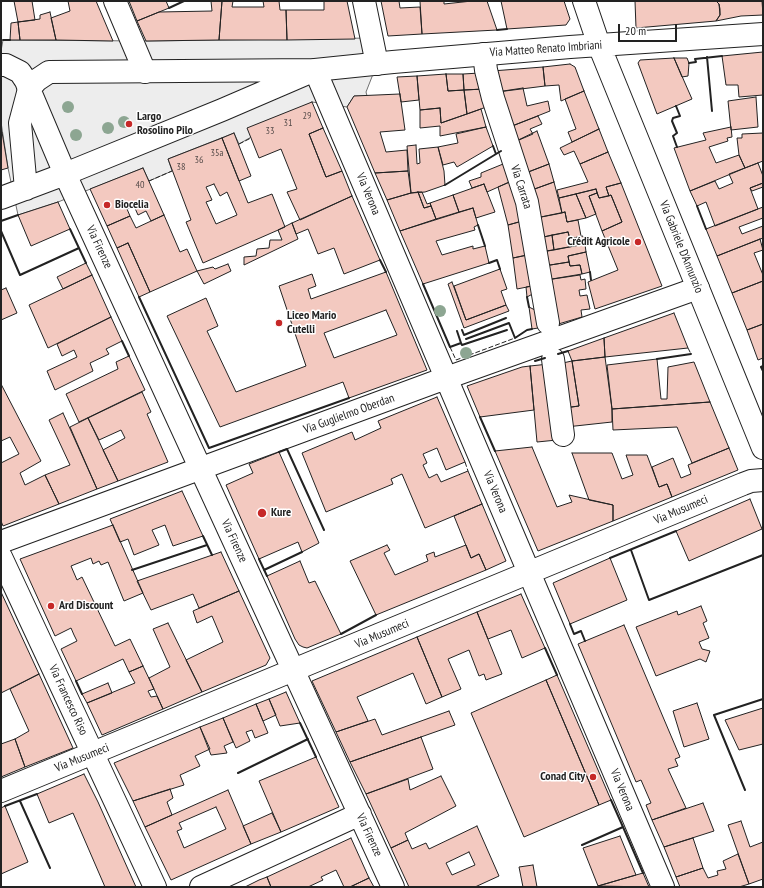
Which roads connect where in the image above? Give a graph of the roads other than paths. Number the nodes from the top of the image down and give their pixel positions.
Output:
1 (115, 1) edge
2 (364, 1) edge
3 (584, 1) edge
4 (763, 34) edge
5 (599, 45) junction
6 (484, 54) junction
7 (377, 64) junction
8 (1, 65) edge
9 (315, 70) junction
10 (218, 71) junction
11 (145, 72) junction
12 (29, 89) junction
13 (222, 110) junction
14 (65, 174) junction
15 (13, 193) edge
16 (698, 288) junction
17 (548, 323) dead end
18 (553, 359) dead end
19 (446, 378) junction
20 (563, 435) dead end
21 (763, 448) edge
22 (200, 468) junction
23 (763, 480) edge
24 (1, 542) edge
25 (1, 557) edge
26 (530, 573) junction
27 (294, 671) junction
28 (93, 754) junction
29 (1, 791) edge
30 (360, 814) junction
31 (155, 887) edge
32 (201, 887) edge
33 (393, 887) edge
34 (663, 887) edge

1 - 11 street
2 - 7 street
3 - 5 street, Via Gabriele D'Annunzio
4 - 5 street, Via Matteo Renato Imbriani
5 - 6 street, Via Matteo Renato Imbriani
5 - 16 street, Via Gabriele D'Annunzio
6 - 7 street, Via Matteo Renato Imbriani
6 - 17 street, Via Carrata
7 - 9 street, Via Matteo Renato Imbriani
8 - 12 street
9 - 10 street
9 - 13 street
9 - 19 street, Via Verona
10 - 11 street
10 - 13 street
11 - 12 street
12 - 14 street, Via Firenze
12 - 15 street
13 - 14 street
14 - 15 street
14 - 22 street, Via Firenze
16 - 19 street, Via Guglielmo Oberdan
16 - 21 street, Via Gabriele D'Annunzio
18 - 20 street
19 - 22 street, Via Guglielmo Oberdan
19 - 26 street, Via Verona
22 - 24 street, Via Guglielmo Oberdan
22 - 27 street, Via Firenze
23 - 26 street, Via Musumeci
25 - 28 street, Via Francesco Riso
26 - 27 street, Via Musumeci
26 - 34 street, Via Verona
27 - 28 street, Via Musumeci
27 - 30 street, Via Firenze
28 - 29 street, Via Musumeci
28 - 31 street, Via Francesco Riso
30 - 32 street
30 - 33 street, Via Firenze

